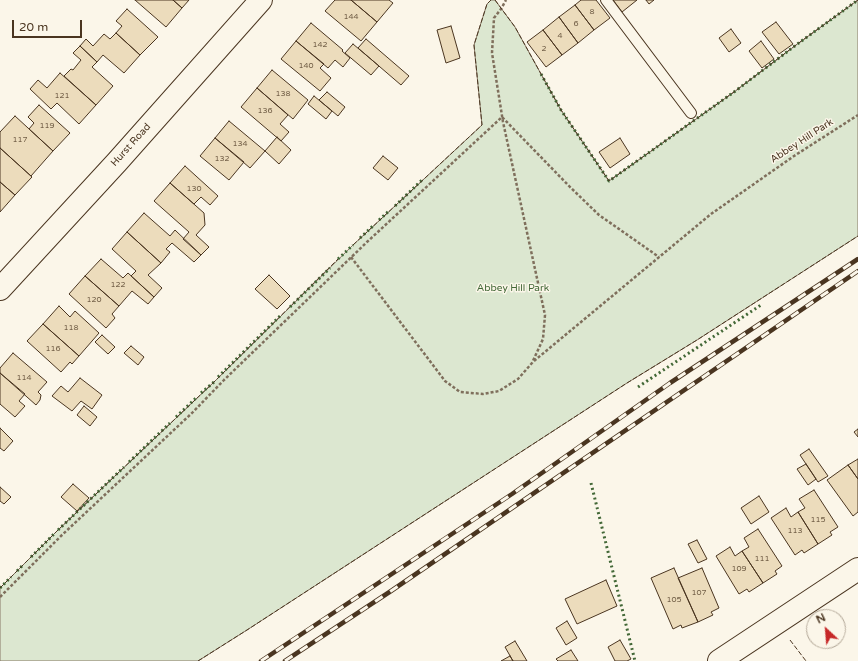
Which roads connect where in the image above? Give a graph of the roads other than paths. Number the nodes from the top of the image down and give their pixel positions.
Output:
1 (261, 0) edge
2 (606, 0) edge
3 (692, 113) dead end
4 (0, 289) edge
5 (858, 569) edge
6 (718, 661) edge

1 - 4 main road, Hurst Road
2 - 3 lane
5 - 6 main road

